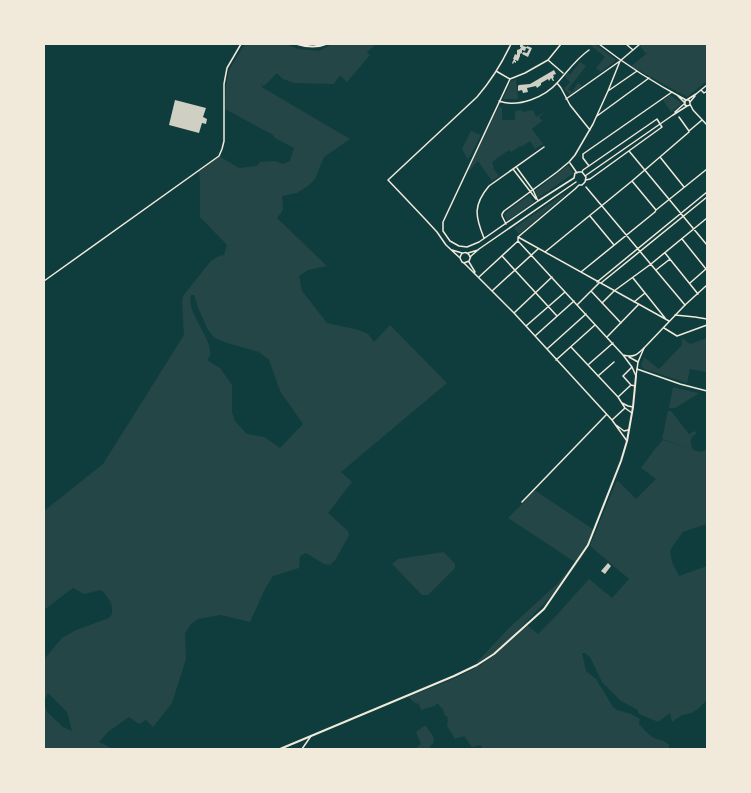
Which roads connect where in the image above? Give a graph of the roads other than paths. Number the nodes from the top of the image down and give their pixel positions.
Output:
1 (241, 44) edge
2 (297, 44) edge
3 (326, 44) edge
4 (512, 44) edge
5 (561, 44) edge
6 (599, 44) edge
7 (626, 44) edge
8 (640, 44) edge
9 (589, 50) dead end
10 (633, 50) junction
11 (548, 60) junction
12 (620, 60) junction
13 (496, 71) junction
14 (637, 71) junction
15 (564, 74) junction
16 (649, 78) junction
17 (510, 79) junction
18 (557, 83) junction
19 (707, 85) edge
20 (701, 90) junction
21 (608, 91) junction
22 (707, 91) edge
23 (672, 92) junction
24 (696, 94) junction
25 (676, 95) junction
26 (566, 99) junction
27 (687, 100) junction
28 (499, 101) junction
29 (684, 103) junction
30 (690, 103) junction
31 (687, 106) junction
32 (693, 110) junction
33 (673, 115) junction
34 (596, 116) junction
35 (679, 117) dead end
36 (702, 120) junction
37 (660, 124) junction
38 (707, 126) edge
39 (590, 130) junction
40 (689, 131) junction
41 (544, 147) dead end
42 (629, 151) junction
43 (660, 157) junction
44 (569, 162) junction
45 (589, 166) junction
46 (516, 167) junction
47 (513, 169) junction
48 (645, 169) junction
49 (707, 169) edge
50 (577, 172) junction
51 (582, 172) junction
52 (585, 176) junction
53 (574, 178) junction
54 (586, 181) junction
55 (632, 181) junction
56 (576, 182) junction
57 (579, 185) junction
58 (582, 185) junction
59 (586, 187) junction
60 (684, 187) junction
61 (533, 190) junction
62 (530, 192) junction
63 (707, 192) edge
64 (707, 197) edge
65 (669, 198) junction
66 (538, 201) junction
67 (602, 205) junction
68 (656, 210) junction
69 (681, 213) junction
70 (589, 215) junction
71 (684, 216) junction
72 (707, 218) edge
73 (506, 224) junction
74 (694, 229) junction
75 (627, 235) junction
76 (518, 237) junction
77 (485, 238) junction
78 (682, 239) junction
79 (518, 241) junction
80 (614, 245) junction
81 (707, 245) edge
82 (539, 248) junction
83 (451, 249) junction
84 (480, 249) junction
85 (638, 249) junction
86 (545, 252) junction
87 (641, 252) junction
88 (465, 253) junction
89 (665, 253) junction
90 (531, 255) junction
91 (502, 256) junction
92 (460, 258) junction
93 (670, 259) junction
94 (469, 260) junction
95 (464, 263) junction
96 (651, 264) junction
97 (707, 268) edge
98 (515, 270) junction
99 (656, 270) junction
100 (581, 272) junction
101 (478, 276) junction
102 (552, 278) junction
103 (633, 278) junction
104 (44, 281) edge
105 (599, 283) junction
106 (690, 283) junction
107 (706, 287) edge
108 (492, 291) junction
109 (591, 291) junction
110 (614, 291) junction
111 (565, 292) junction
112 (535, 293) junction
113 (645, 293) junction
114 (698, 294) junction
115 (574, 301) junction
116 (634, 302) junction
117 (602, 303) junction
118 (639, 304) junction
119 (577, 305) junction
120 (685, 305) junction
121 (549, 307) junction
122 (514, 313) junction
123 (586, 314) junction
124 (675, 315) junction
125 (557, 316) junction
126 (707, 319) edge
127 (666, 320) junction
128 (669, 321) junction
129 (621, 323) junction
130 (596, 324) junction
131 (707, 325) edge
132 (526, 326) junction
133 (663, 327) junction
134 (534, 336) junction
135 (607, 337) junction
136 (612, 343) junction
137 (571, 347) junction
138 (644, 348) junction
139 (546, 349) junction
140 (623, 355) junction
141 (629, 356) junction
142 (556, 360) junction
143 (628, 361) junction
144 (614, 362) dead end
145 (636, 364) junction
146 (588, 365) junction
147 (632, 367) junction
148 (637, 369) junction
149 (598, 376) junction
150 (636, 376) junction
151 (631, 385) junction
152 (635, 386) junction
153 (701, 390) junction
154 (706, 391) edge
155 (701, 393) dead end
156 (705, 394) dead end
157 (618, 397) junction
158 (622, 403) junction
159 (633, 407) junction
160 (625, 408) junction
161 (632, 413) junction
162 (606, 415) junction
163 (612, 420) junction
164 (614, 423) junction
165 (630, 430) junction
166 (627, 440) junction
167 (522, 502) dead end
168 (311, 736) junction
169 (280, 749) edge
170 (302, 749) edge

1 - 104 street
2 - 3 main road
4 - 13 street
5 - 11 street
6 - 12 street
7 - 10 street
8 - 10 street
9 - 15 street
10 - 12 street
11 - 15 street
11 - 17 street
12 - 14 street
12 - 21 street
12 - 26 street
13 - 17 street
13 - 83 street
14 - 16 street
14 - 21 street
15 - 18 street
16 - 23 street
16 - 34 street
17 - 28 street
18 - 26 street
18 - 28 street
19 - 20 street
20 - 22 street
20 - 24 street
21 - 34 street
23 - 25 street
23 - 45 street
24 - 27 street
24 - 30 street
25 - 27 street
25 - 29 street
26 - 39 street
27 - 29 street
27 - 30 street
28 - 77 street
29 - 31 street
29 - 33 street
30 - 31 street
30 - 32 street
31 - 32 street
31 - 33 street
32 - 36 street
33 - 37 street
34 - 39 street
35 - 40 street
36 - 38 street
36 - 40 street
37 - 42 street
37 - 45 street
37 - 52 street
39 - 44 street
40 - 43 street
41 - 46 street
42 - 48 street
42 - 54 street
43 - 48 street
43 - 60 street
44 - 50 street
44 - 61 street
45 - 51 street
46 - 47 street
46 - 61 street
47 - 62 street
47 - 77 street
48 - 55 street
48 - 65 street
49 - 60 street
50 - 51 street
50 - 53 street
51 - 52 street
52 - 54 street
53 - 56 street
53 - 66 street
54 - 58 street
54 - 59 street
55 - 67 street
55 - 68 street
56 - 57 street
56 - 84 street
57 - 58 street
57 - 76 street
58 - 59 street
59 - 67 street
60 - 65 street
61 - 62 street
61 - 66 street
62 - 66 street
62 - 73 street
63 - 69 street
64 - 71 street
65 - 68 street
65 - 69 street
66 - 73 street
67 - 70 street
67 - 75 street
68 - 75 street
69 - 71 street
69 - 85 street
70 - 80 street
70 - 86 street
71 - 74 street
71 - 87 street
72 - 74 street
73 - 77 street
74 - 78 street
74 - 81 street
75 - 80 street
75 - 85 street
76 - 79 street
76 - 82 street
78 - 89 street
78 - 97 street
79 - 90 street
79 - 91 street
80 - 100 street
82 - 86 street
82 - 90 street
83 - 88 street
83 - 92 street
84 - 88 street
84 - 94 street
85 - 87 street
85 - 105 street
86 - 100 street
87 - 96 street
87 - 105 street
88 - 92 street
88 - 94 street
89 - 93 street
89 - 96 street
90 - 98 street
90 - 102 street
91 - 98 street
91 - 101 street
92 - 95 street
93 - 99 street
93 - 106 street
94 - 95 street
94 - 101 street
95 - 101 street
96 - 99 street
96 - 103 street
97 - 106 street
98 - 108 street
98 - 112 street
99 - 120 street
100 - 105 street
101 - 108 street
102 - 111 street
102 - 112 street
103 - 110 street
103 - 113 street
105 - 109 street
105 - 110 street
106 - 114 street
107 - 114 street
108 - 122 street
109 - 117 street
109 - 119 street
110 - 116 street
110 - 117 street
111 - 115 street
111 - 121 street
112 - 121 street
112 - 122 street
113 - 116 street
113 - 127 street
114 - 120 street
115 - 119 street
115 - 125 street
116 - 118 street
117 - 129 street
118 - 127 street
118 - 129 street
119 - 123 street
120 - 124 street
121 - 125 street
121 - 132 street
122 - 132 street
123 - 130 street
123 - 139 street
124 - 126 street
124 - 128 street
125 - 134 street
127 - 128 street
128 - 133 street
129 - 135 street
130 - 135 street
130 - 137 street
131 - 133 street
132 - 134 street
133 - 138 street
134 - 139 street
135 - 136 street
136 - 140 street
136 - 146 street
137 - 142 street
137 - 146 street
138 - 141 street
138 - 145 street
139 - 142 street
140 - 141 street
140 - 143 street
141 - 145 street
142 - 162 street
143 - 145 street
143 - 147 street
144 - 149 street
145 - 148 street
146 - 149 street
147 - 150 street
147 - 151 street
148 - 150 street
148 - 153 street
149 - 157 street
150 - 152 main road
151 - 152 street
151 - 157 street
152 - 159 main road
153 - 154 street
153 - 155 street
154 - 156 street
157 - 158 street
158 - 159 street
158 - 160 street
159 - 161 main road
160 - 161 street
160 - 163 street
161 - 165 main road
162 - 163 street
162 - 167 street
163 - 164 street
164 - 165 street
164 - 166 street
165 - 166 main road
166 - 168 main road
168 - 169 main road
168 - 170 street

